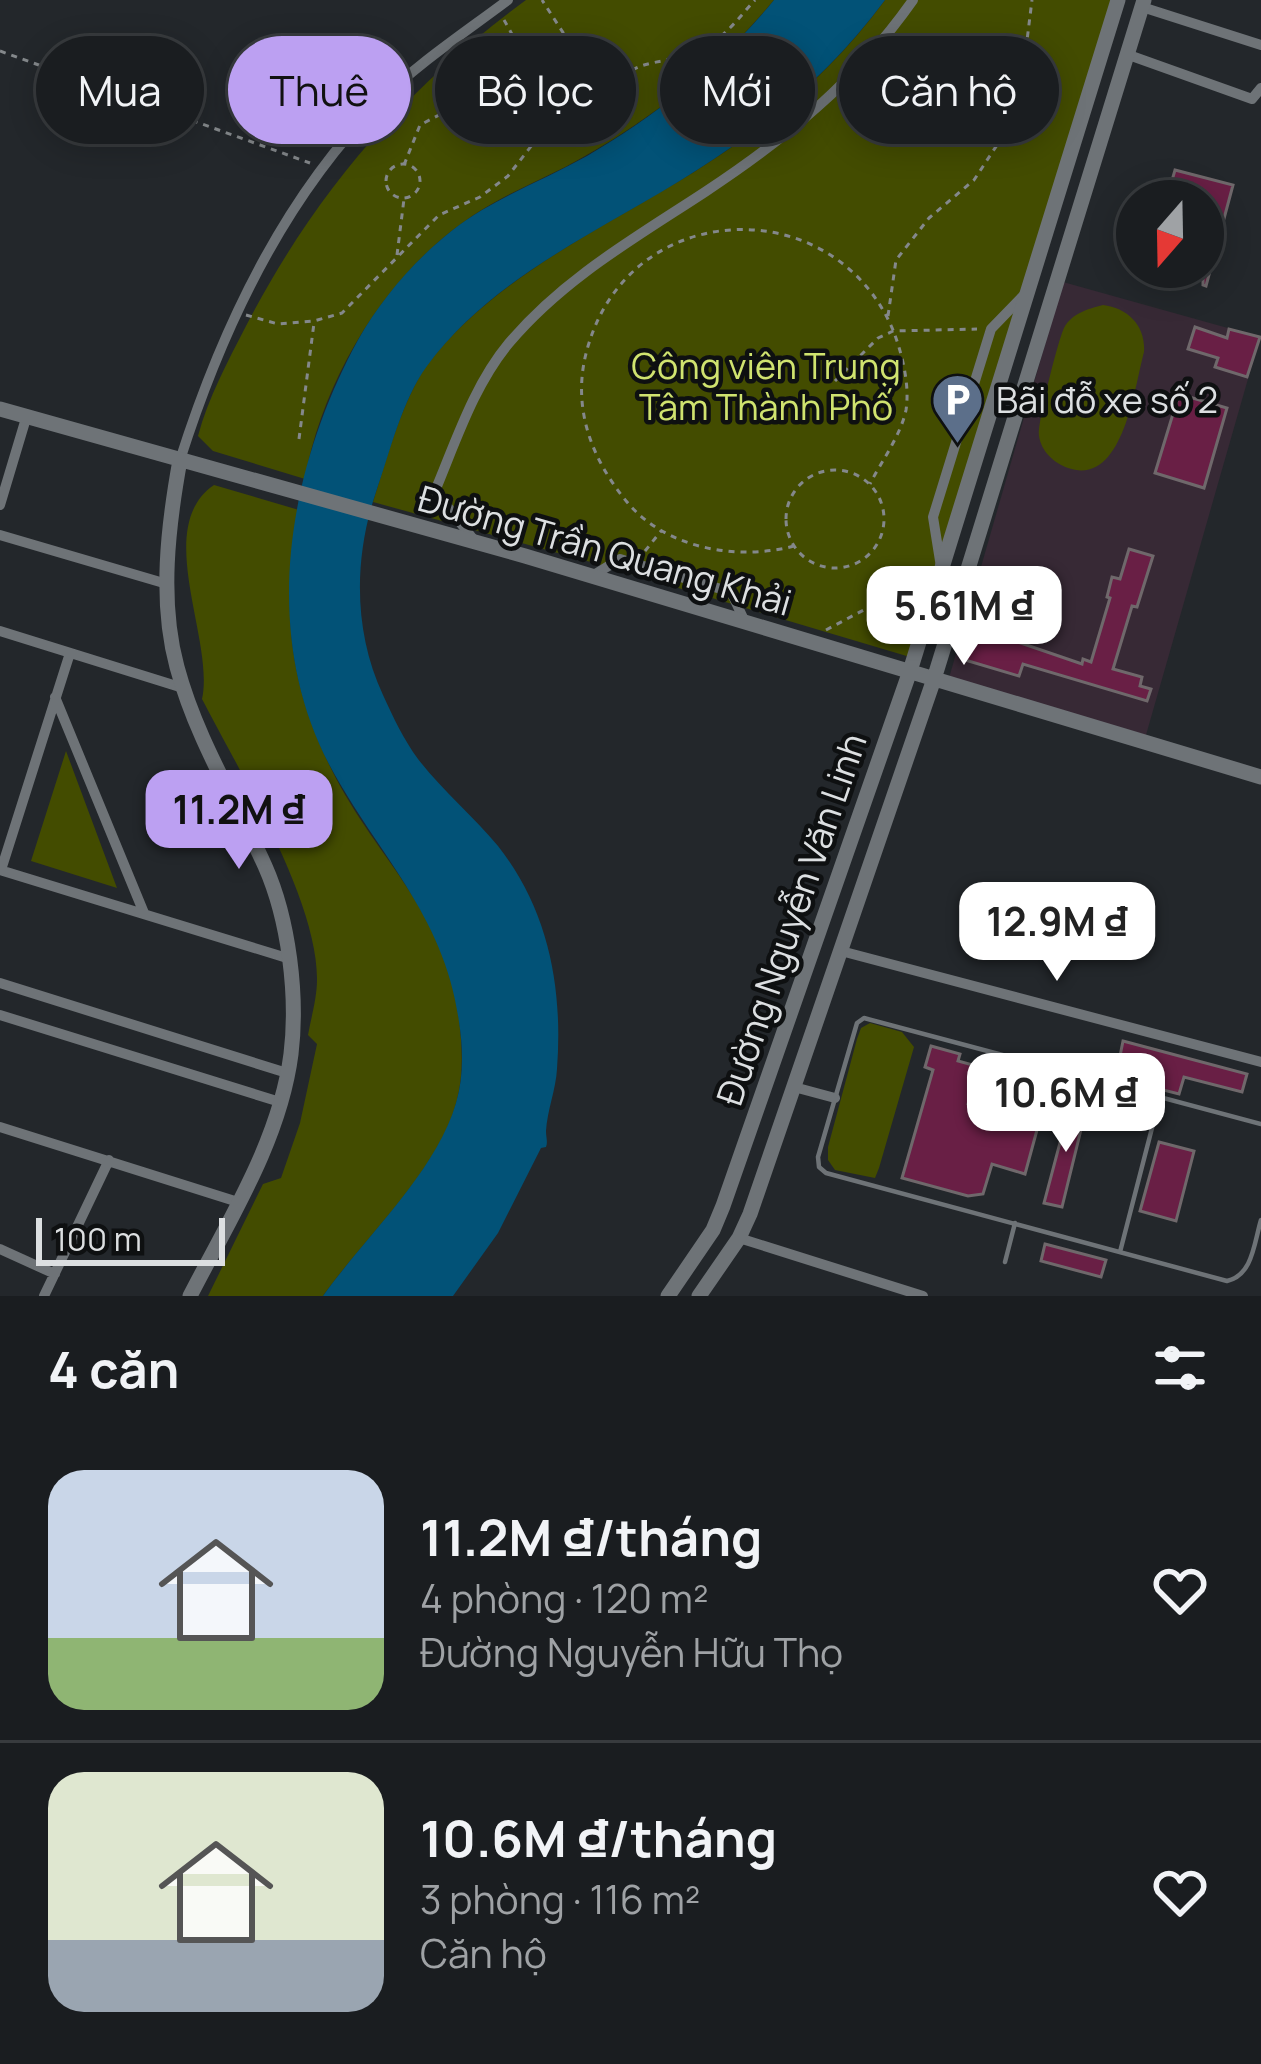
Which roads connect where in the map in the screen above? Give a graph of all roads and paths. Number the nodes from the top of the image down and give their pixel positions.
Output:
1 (542, 0) edge
2 (755, 0) edge
3 (913, 0) edge
4 (1032, 0) edge
5 (1118, 0) edge
6 (1143, 3) edge
7 (502, 4) edge
8 (462, 35) joint
9 (519, 36) edge
10 (565, 36) edge
11 (1261, 45) edge
12 (0, 51) edge
13 (1126, 55) junction
14 (636, 66) edge
15 (1261, 88) edge
16 (435, 117) edge
17 (533, 144) edge
18 (404, 164) junction
19 (318, 174) junction
20 (404, 198) junction
21 (397, 256) junction
22 (1026, 294) junction
23 (236, 312) junction
24 (887, 318) junction
25 (314, 321) junction
26 (991, 329) junction
27 (893, 331) junction
28 (835, 381) dead end
29 (0, 409) edge
30 (27, 415) junction
31 (299, 440) dead end
32 (180, 460) junction
33 (870, 484) junction
34 (0, 505) edge
35 (662, 529) junction
36 (0, 536) edge
37 (476, 542) junction
38 (794, 545) junction
39 (635, 563) junction
40 (941, 569) junction
41 (592, 576) junction
42 (167, 584) junction
43 (745, 622) junction
44 (0, 631) edge
45 (806, 640) junction
46 (70, 653) junction
47 (910, 671) junction
48 (934, 679) junction
49 (182, 688) junction
50 (56, 697) junction
51 (1261, 777) edge
52 (0, 870) edge
53 (145, 913) junction
54 (841, 950) junction
55 (287, 958) junction
56 (0, 983) edge
57 (0, 1015) edge
58 (1261, 1062) edge
59 (287, 1073) junction
60 (794, 1087) junction
61 (1160, 1097) junction
62 (835, 1098) junction
63 (280, 1102) junction
64 (1261, 1124) edge
65 (0, 1127) edge
66 (110, 1160) junction
67 (238, 1202) junction
68 (1261, 1220) edge
69 (1016, 1222) junction
70 (739, 1238) junction
71 (0, 1249) edge
72 (1120, 1252) junction
73 (1005, 1262) dead end
74 (55, 1274) junction
75 (44, 1296) edge
76 (190, 1296) edge
77 (668, 1296) edge
78 (699, 1296) edge
79 (923, 1296) edge

1 - 10 path
2 - 14 path
3 - 37 street
4 - 24 path
5 - 22 street, Đường Nguyễn Văn Linh
6 - 11 street
6 - 13 street, Đường Nguyễn Văn Linh
7 - 8 street
7 - 9 path
8 - 19 street
12 - 19 path
13 - 15 street
13 - 48 street, Đường Nguyễn Văn Linh
16 - 18 path
17 - 21 path
18 - 20 path
18 - 20 path
19 - 23 street
20 - 21 path
21 - 25 path
22 - 26 street
22 - 40 street, Đường Nguyễn Văn Linh
23 - 25 path
23 - 32 street
24 - 27 path
24 - 35 path
25 - 31 path
26 - 27 path
26 - 40 street
27 - 28 path
27 - 33 path
29 - 30 street, Đường Trần Quang Khải
30 - 32 street, Đường Trần Quang Khải
30 - 34 street
32 - 37 street, Đường Trần Quang Khải
32 - 42 street
33 - 38 path
33 - 38 path
35 - 38 path
35 - 39 path
36 - 42 street
37 - 41 street, Đường Trần Quang Khải
39 - 41 street
39 - 43 street
40 - 45 path
40 - 47 street, Đường Nguyễn Văn Linh
41 - 43 street, Đường Trần Quang Khải
42 - 49 street
43 - 45 street, Đường Trần Quang Khải
44 - 46 street
45 - 47 street, Đường Trần Quang Khải
46 - 49 street
46 - 50 street
47 - 48 street, Đường Trần Quang Khải
47 - 77 street, Đường Nguyễn Văn Linh
48 - 51 street, Đường Trần Quang Khải
48 - 54 street, Đường Nguyễn Văn Linh
49 - 55 street
50 - 52 street
50 - 53 street
52 - 53 street
53 - 55 street
54 - 58 street
54 - 60 street, Đường Nguyễn Văn Linh
55 - 59 street
56 - 59 street
57 - 63 street
59 - 63 street
60 - 62 street
60 - 70 street, Đường Nguyễn Văn Linh
61 - 62 lane
61 - 64 lane
61 - 72 lane
62 - 69 lane
63 - 67 street
65 - 66 street
66 - 67 street
66 - 74 street
67 - 76 street
68 - 72 lane
69 - 72 lane
69 - 73 lane
70 - 78 street, Đường Nguyễn Văn Linh
70 - 79 street
71 - 74 street
74 - 75 street

